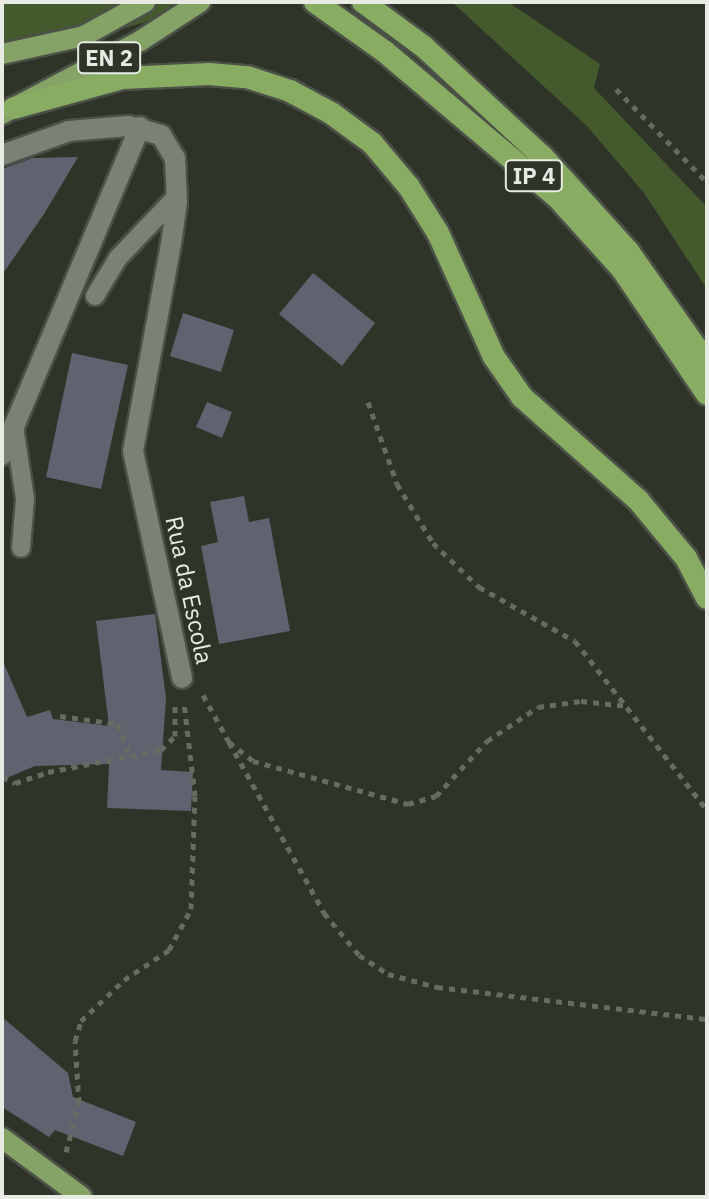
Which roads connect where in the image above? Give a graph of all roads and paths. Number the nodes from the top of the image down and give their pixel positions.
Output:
1 (145, 2) edge
2 (200, 2) edge
3 (315, 2) edge
4 (363, 2) edge
5 (2, 54) edge
6 (616, 89) dead end
7 (8, 111) edge
8 (140, 127) junction
9 (2, 155) edge
10 (707, 182) edge
11 (177, 196) junction
12 (95, 296) dead end
13 (707, 363) edge
14 (707, 394) edge
15 (368, 402) dead end
16 (14, 426) junction
17 (2, 455) edge
18 (21, 548) dead end
19 (707, 598) edge
20 (182, 678) junction
21 (629, 707) junction
22 (60, 716) dead end
23 (229, 742) junction
24 (130, 757) junction
25 (2, 777) edge
26 (707, 810) edge
27 (707, 1019) edge
28 (2, 1138) edge
29 (53, 1175) junction
30 (82, 1197) edge

1 - 5 main road, EN 2
2 - 7 main road, EN 2
3 - 14 highway, IP 4
4 - 13 highway, IP 4
6 - 10 path
7 - 19 highway
8 - 9 street
8 - 11 street, Rua da Escola
8 - 16 street
11 - 12 lane
11 - 20 street, Rua da Escola
15 - 21 path
16 - 17 street
16 - 18 lane
20 - 23 path
20 - 24 path
20 - 29 path, Rua da Escola
21 - 23 path
21 - 26 path
22 - 24 path
23 - 27 path
24 - 25 path
28 - 29 main road
29 - 30 main road

